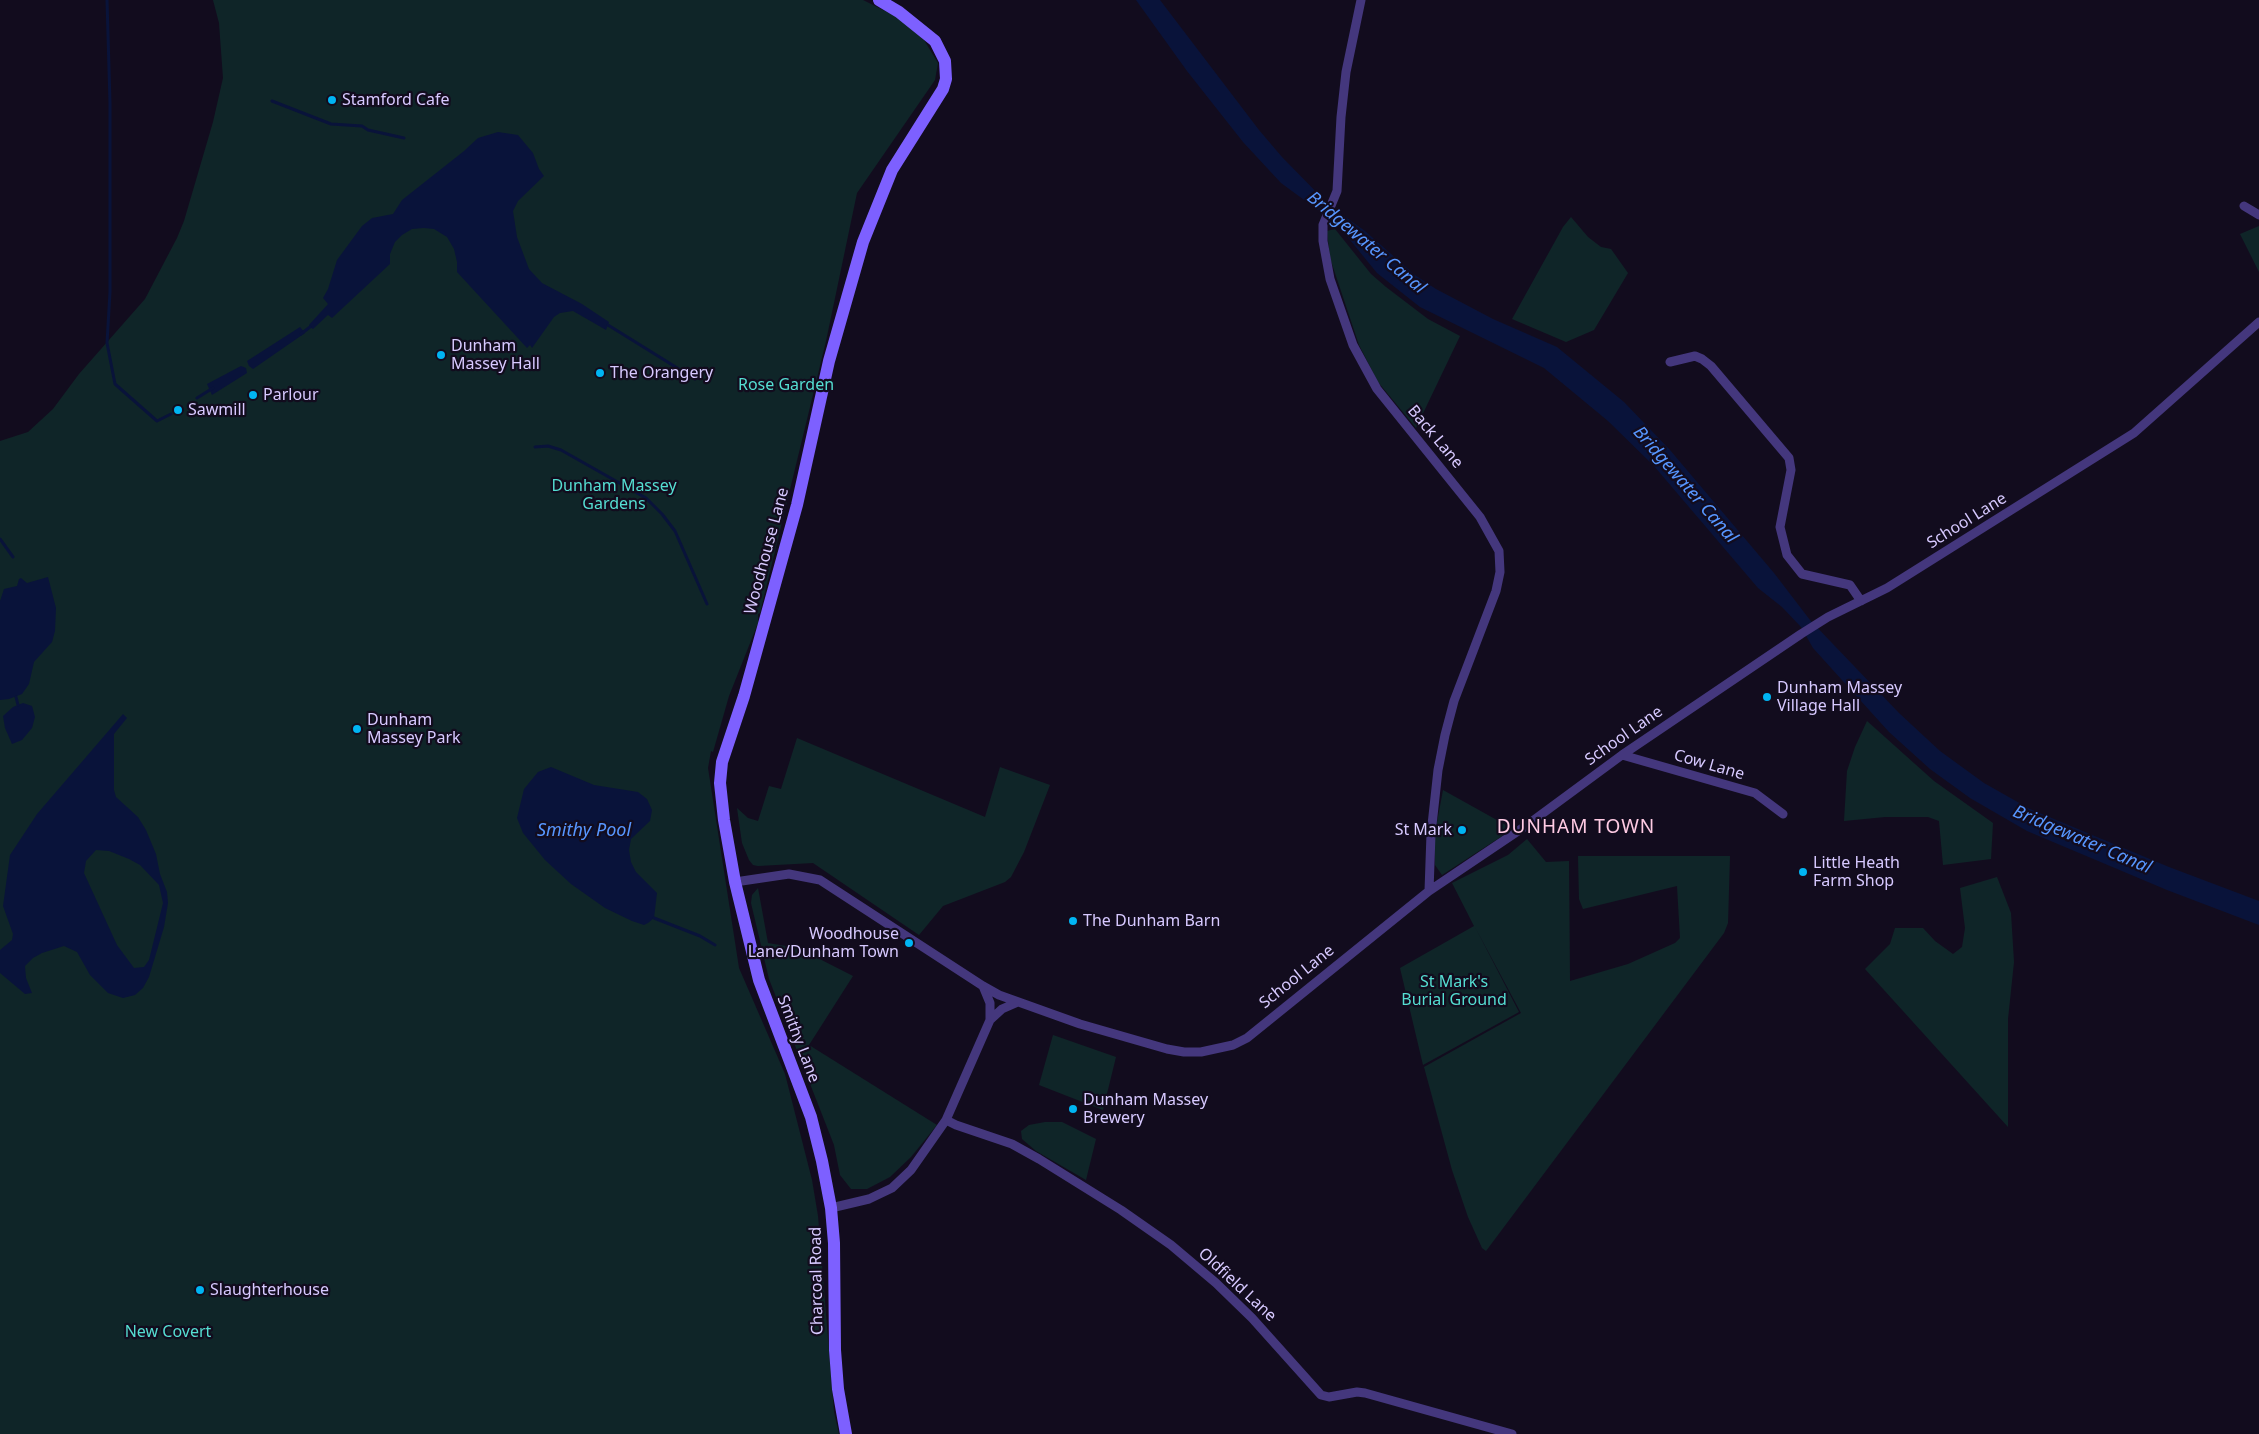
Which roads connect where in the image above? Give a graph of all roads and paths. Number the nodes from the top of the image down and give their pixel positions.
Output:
1 (879, 0) edge
2 (1361, 0) edge
3 (2244, 206) dead end
4 (2259, 215) edge
5 (2259, 322) edge
6 (1670, 362) dead end
7 (1861, 601) junction
8 (1622, 755) junction
9 (1783, 814) dead end
10 (735, 882) junction
11 (1430, 891) junction
12 (983, 986) junction
13 (1018, 1002) junction
14 (990, 1020) junction
15 (946, 1120) junction
16 (831, 1208) junction
17 (846, 1434) edge
18 (1512, 1434) edge

1 - 10 main road, Woodhouse Lane
2 - 11 street, Back Lane
3 - 4 street
5 - 7 street, School Lane
6 - 7 street
7 - 8 street, School Lane
8 - 9 street, Cow Lane
8 - 11 street, School Lane
10 - 12 street
10 - 16 main road, Smithy Lane
11 - 13 street, School Lane
12 - 13 street, School Lane
12 - 14 street
13 - 14 street
14 - 15 street, Charcoal Road
15 - 16 street, Charcoal Road
15 - 18 street, Oldfield Lane
16 - 17 main road, Charcoal Road

